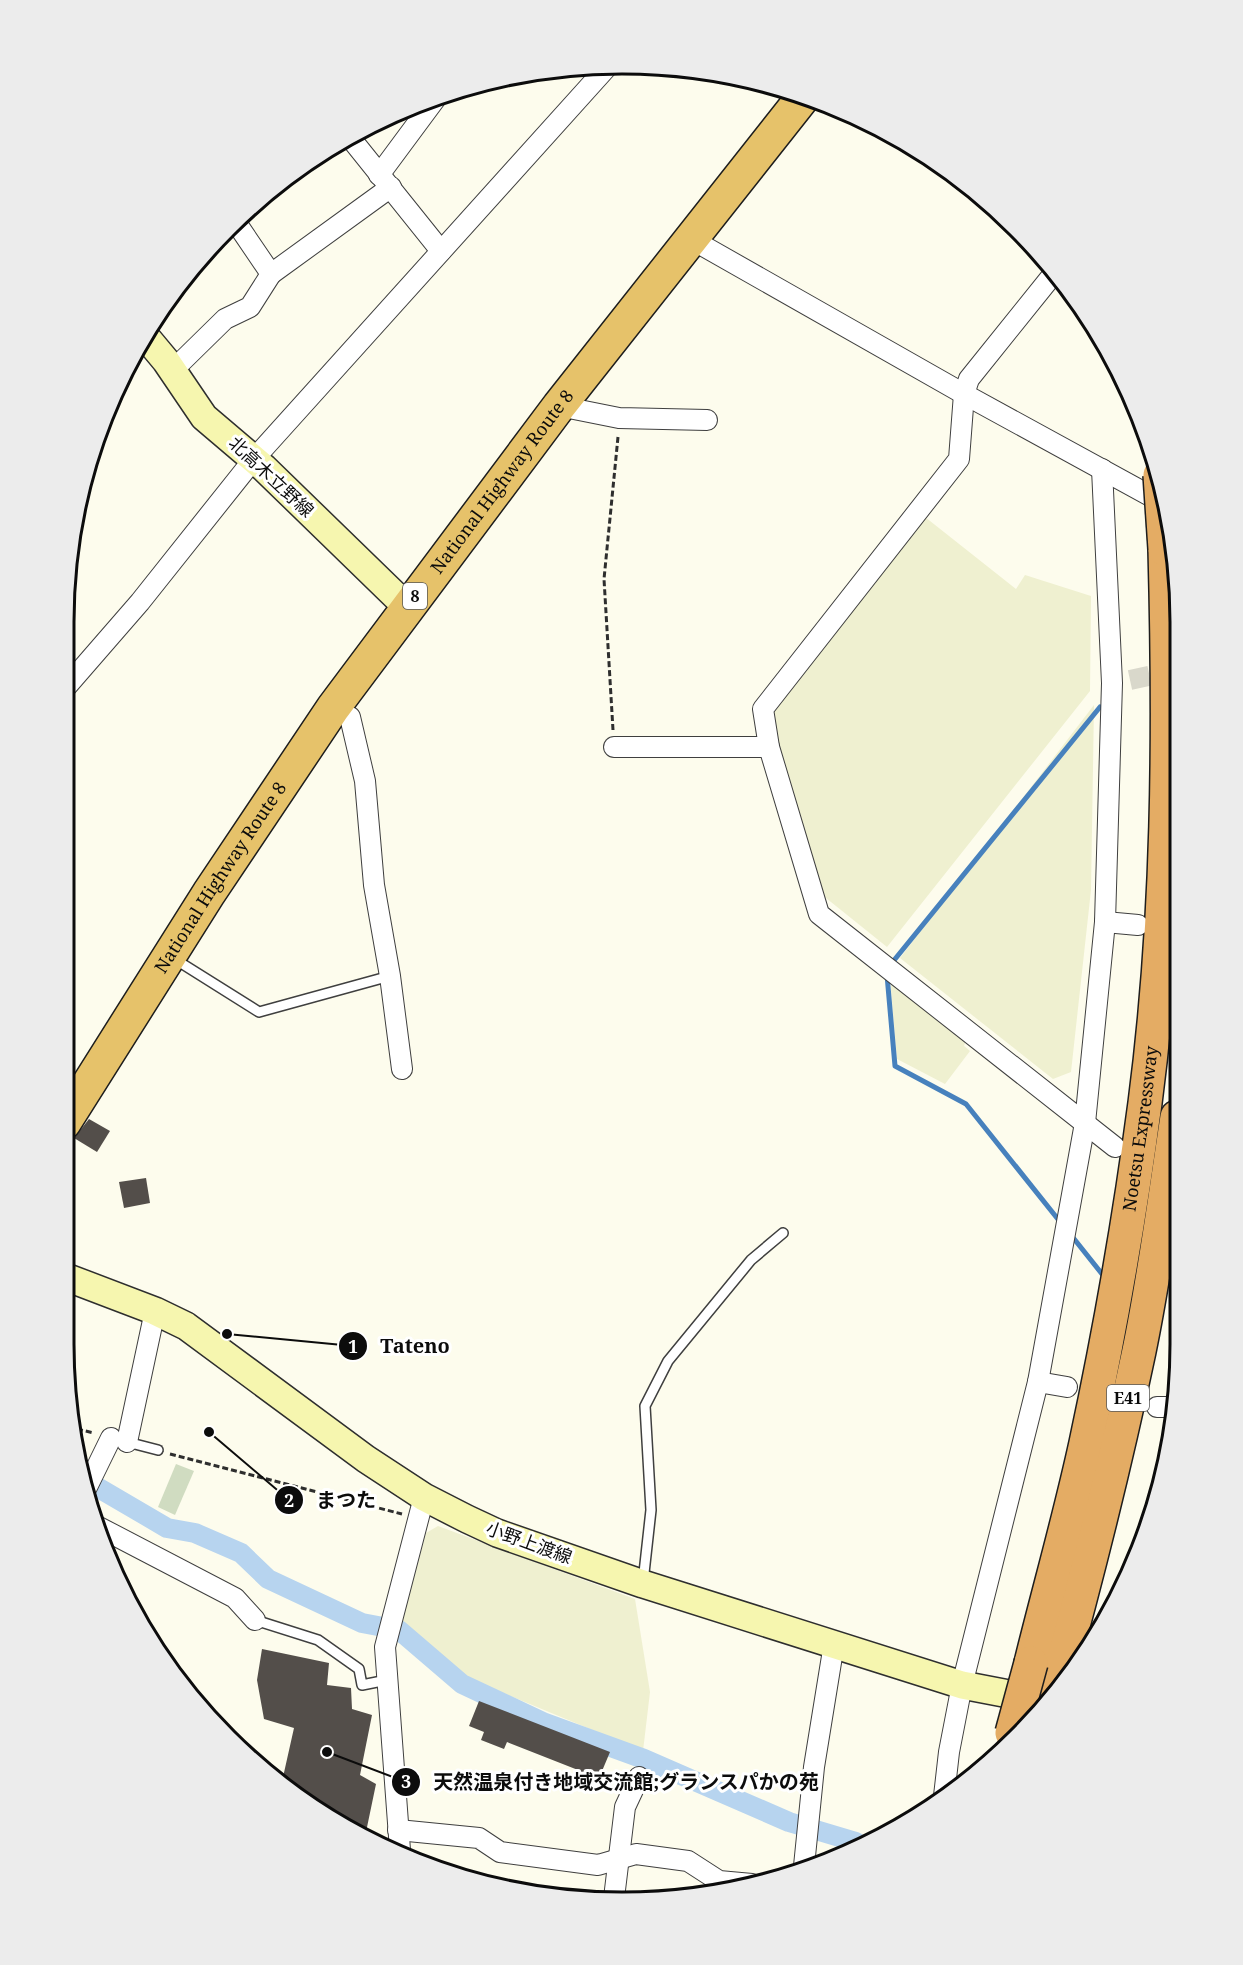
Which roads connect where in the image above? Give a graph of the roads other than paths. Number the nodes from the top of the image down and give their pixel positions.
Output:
1 (600, 75) edge
2 (798, 103) edge
3 (430, 108) edge
4 (355, 143) edge
5 (385, 181) junction
6 (240, 228) edge
7 (691, 239) junction
8 (441, 251) junction
9 (271, 274) junction
10 (1049, 279) edge
11 (150, 343) edge
12 (173, 370) junction
13 (964, 394) junction
14 (559, 406) junction
15 (707, 420) dead end
16 (253, 460) junction
17 (1102, 470) junction
18 (1155, 498) edge
19 (1165, 550) edge
20 (407, 607) junction
21 (74, 678) edge
22 (333, 708) junction
23 (614, 747) road end
24 (769, 747) junction
25 (1105, 922) junction
26 (1138, 925) dead end
27 (169, 956) junction
28 (390, 975) junction
29 (402, 1069) dead end
30 (74, 1107) edge
31 (1085, 1123) junction
32 (1115, 1147) dead end
33 (1170, 1162) edge
34 (783, 1233) dead end
35 (74, 1280) edge
36 (155, 1311) junction
37 (1038, 1382) junction
38 (1067, 1387) dead end
39 (119, 1440) junction
40 (158, 1450) road end
41 (91, 1480) edge
42 (421, 1508) junction
43 (107, 1531) edge
44 (643, 1584) junction
45 (255, 1620) joint
46 (834, 1644) junction
47 (387, 1680) junction
48 (1048, 1683) edge
49 (962, 1686) junction
50 (1027, 1713) edge
51 (639, 1777) dead end
52 (945, 1785) edge
53 (398, 1830) junction
54 (399, 1844) edge
55 (619, 1858) junction
56 (805, 1860) edge
57 (725, 1882) edge
58 (615, 1892) edge

1 - 8 street
2 - 7 highway, National Highway Route 8 / 8
3 - 5 street
4 - 5 street
5 - 8 street
5 - 9 street
6 - 9 street
7 - 13 street
7 - 14 highway, National Highway Route 8 / 8
8 - 16 street
9 - 12 street
10 - 13 street
11 - 12 main road, 北高木立野線
12 - 16 main road, 北高木立野線
13 - 17 street
13 - 24 street
14 - 15 street
14 - 20 highway, National Highway Route 8 / 8
16 - 20 main road, 北高木立野線
16 - 21 street
17 - 18 street
17 - 25 street
19 - 48 highway, Noetsu Expressway / E41, bridge
20 - 22 highway, National Highway Route 8 / 8
22 - 27 highway, National Highway Route 8 / 8
22 - 28 street
23 - 24 street
24 - 31 street
25 - 26 street
25 - 31 street
27 - 28 lane
27 - 30 highway, National Highway Route 8 / 8
28 - 29 street
31 - 32 street
31 - 37 street
33 - 48 highway, Noetsu Expressway / E41
34 - 44 lane
35 - 36 main road, 小野上渡線
36 - 39 street
36 - 42 main road, 小野上渡線
37 - 38 street
37 - 49 street
39 - 40 lane
39 - 41 street
42 - 44 main road, 小野上渡線
42 - 47 street
43 - 45 street
44 - 46 main road, 小野上渡線
45 - 47 lane
46 - 49 main road, 小野上渡線
46 - 56 street
47 - 53 street
48 - 49 main road, 小野上渡線
48 - 50 highway, Noetsu Expressway / E41, bridge
49 - 52 street
51 - 55 street
53 - 54 street
53 - 55 street
55 - 57 street
55 - 58 street

